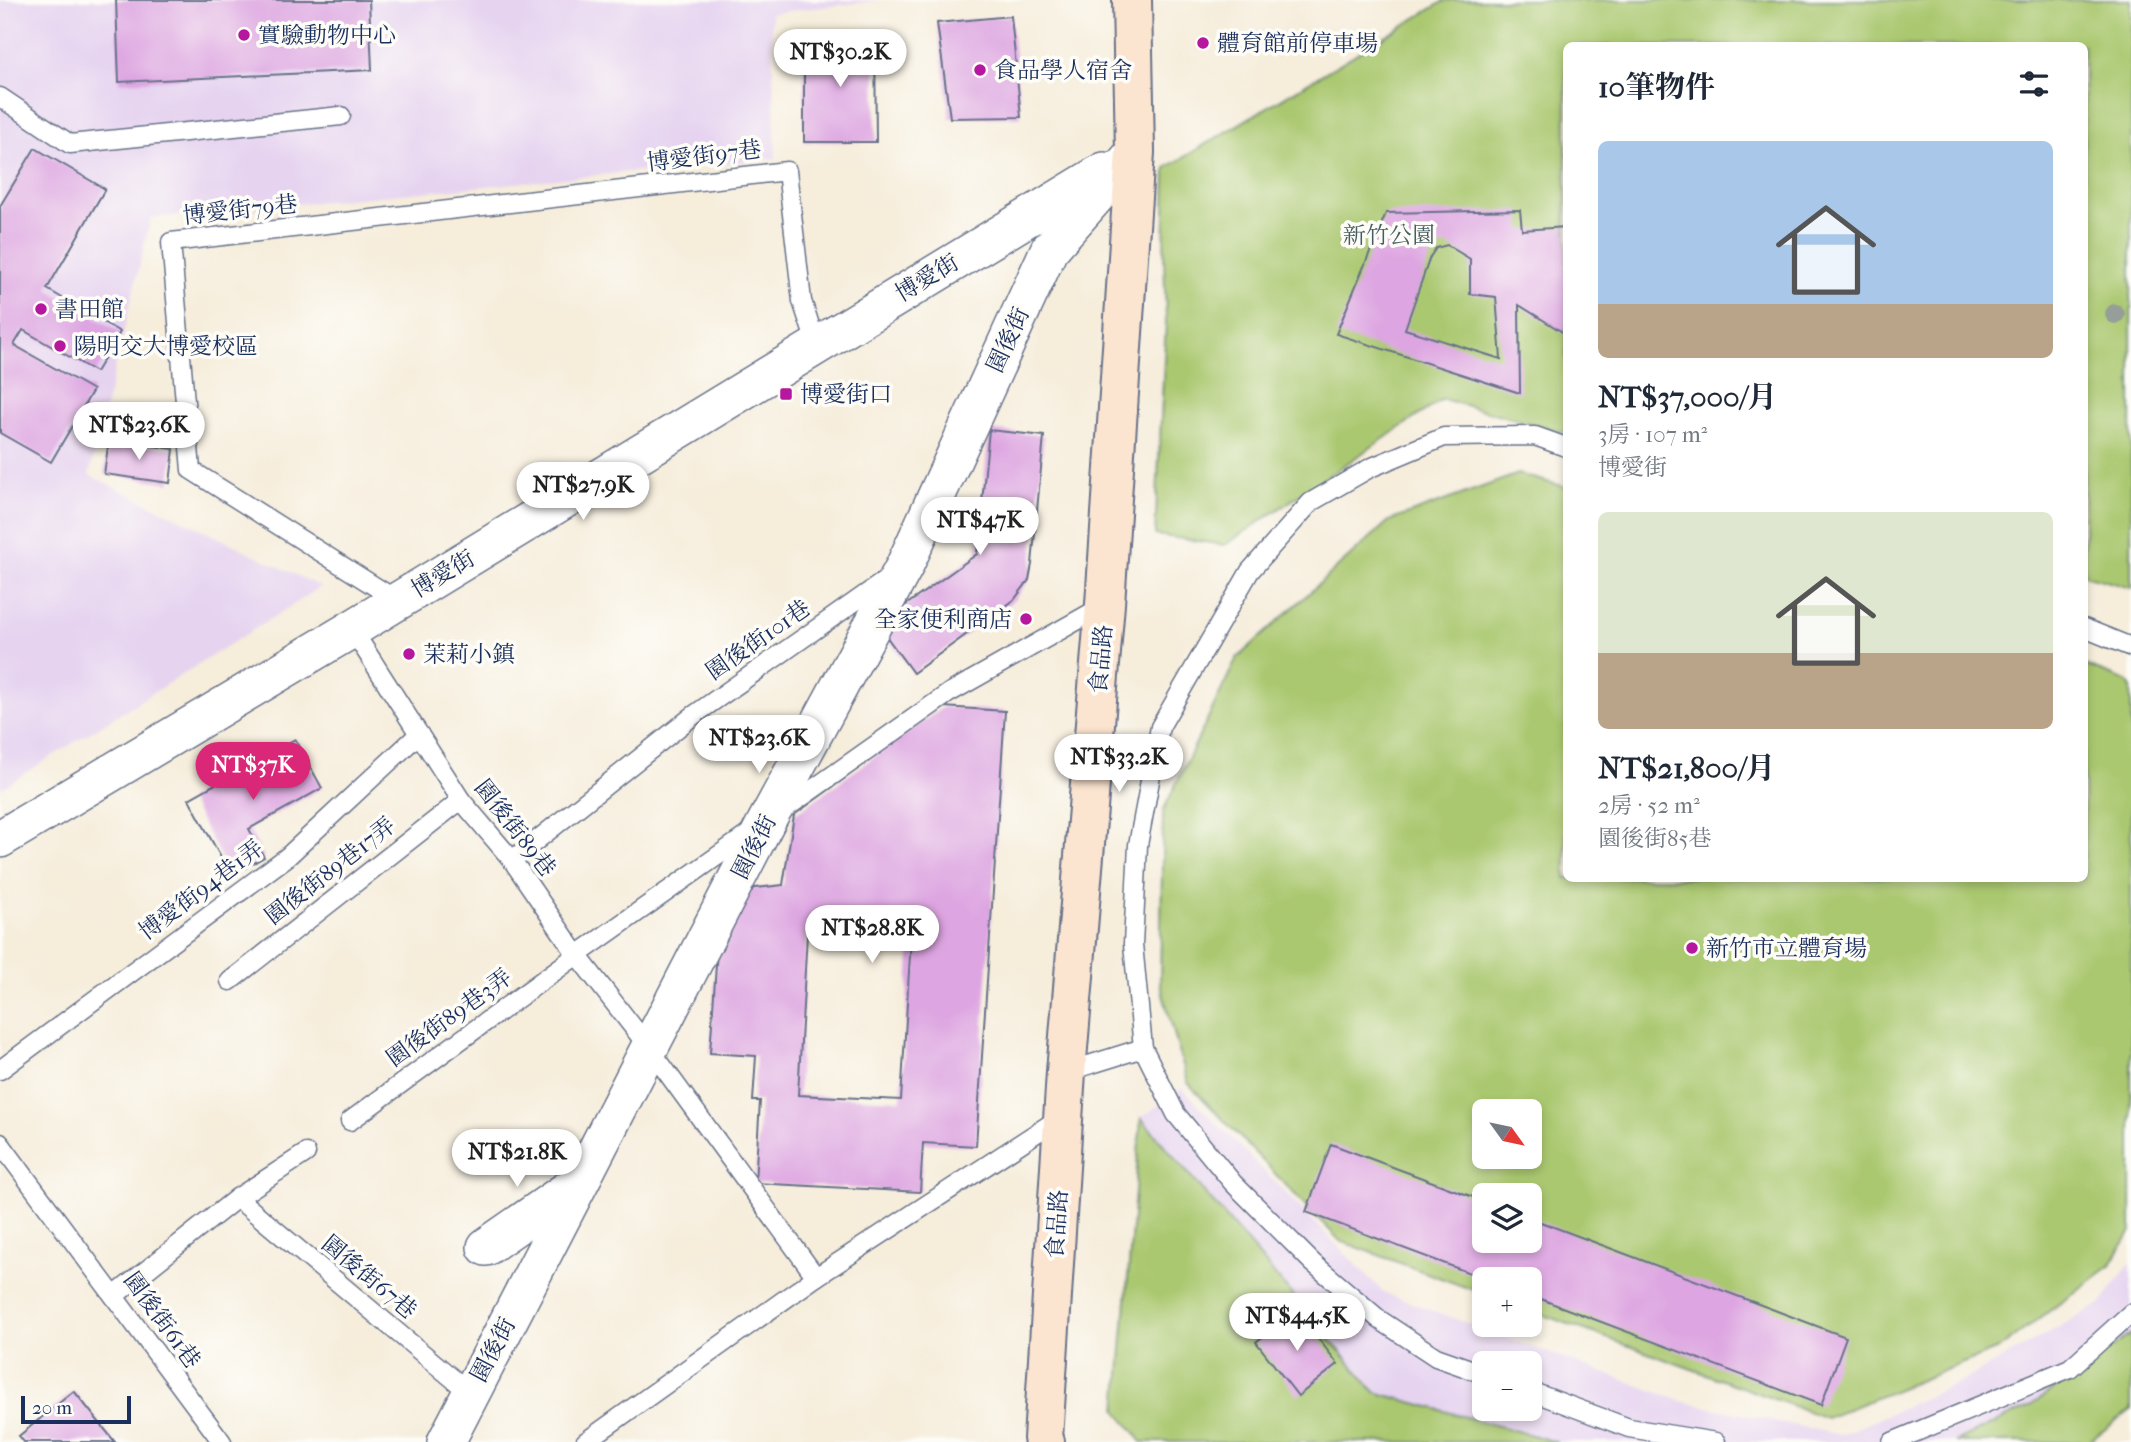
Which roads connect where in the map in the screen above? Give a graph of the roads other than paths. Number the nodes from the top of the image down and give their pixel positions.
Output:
1 (1132, 0) edge
2 (0, 97) edge
3 (341, 116) dead end
4 (1135, 152) junction
5 (492, 207) joint
6 (817, 346) junction
7 (1563, 446) edge
8 (904, 567) junction
9 (398, 601) junction
10 (1105, 604) junction
11 (352, 629) junction
12 (2088, 630) edge
13 (2131, 646) edge
14 (419, 734) junction
15 (461, 800) junction
16 (766, 822) junction
17 (0, 839) edge
18 (512, 860) junction
19 (577, 955) junction
20 (230, 981) dead end
21 (1143, 1048) junction
22 (650, 1049) junction
23 (0, 1070) edge
24 (1066, 1072) junction
25 (1064, 1116) junction
26 (350, 1121) dead end
27 (0, 1143) edge
28 (306, 1153) dead end
29 (582, 1180) junction
30 (237, 1198) junction
31 (485, 1247) dead end
32 (816, 1277) junction
33 (114, 1296) junction
34 (2131, 1313) edge
35 (1472, 1370) edge
36 (470, 1393) junction
37 (1542, 1395) edge
38 (222, 1442) edge
39 (446, 1442) edge
40 (585, 1442) edge
41 (1045, 1442) edge
42 (1716, 1442) edge
43 (1892, 1442) edge

1 - 4 street, 食品路
2 - 3 lane
4 - 6 street, 博愛街
4 - 8 street, 園後街
4 - 10 street, 食品路
5 - 6 lane, 博愛街97巷
5 - 9 lane, 博愛街79巷
6 - 9 street, 博愛街
7 - 21 lane
8 - 16 street, 園後街
8 - 18 lane, 園後街101巷
9 - 11 street, 博愛街
10 - 16 lane, 園後街89巷3弄
10 - 24 street, 食品路
11 - 14 lane, 園後街89巷
11 - 17 street, 博愛街
12 - 13 lane
14 - 15 lane, 園後街89巷
14 - 23 lane, 博愛街94巷1弄
15 - 18 lane, 園後街89巷
15 - 20 lane, 園後街89巷17弄
16 - 19 lane, 園後街89巷3弄
16 - 22 street, 園後街
18 - 19 lane, 園後街89巷
19 - 22 lane, 園後街89巷
19 - 26 lane, 園後街89巷3弄
21 - 24 lane
21 - 35 lane
22 - 29 street, 園後街
22 - 32 lane, 園後街89巷
24 - 25 street, 食品路
25 - 32 lane
25 - 41 street, 食品路
27 - 33 lane, 園後街61巷
28 - 30 lane
29 - 31 street
29 - 36 street, 園後街
30 - 33 lane
30 - 36 lane, 園後街67巷
32 - 40 lane
33 - 38 lane, 園後街61巷
34 - 43 lane
36 - 39 street, 園後街
37 - 42 lane

